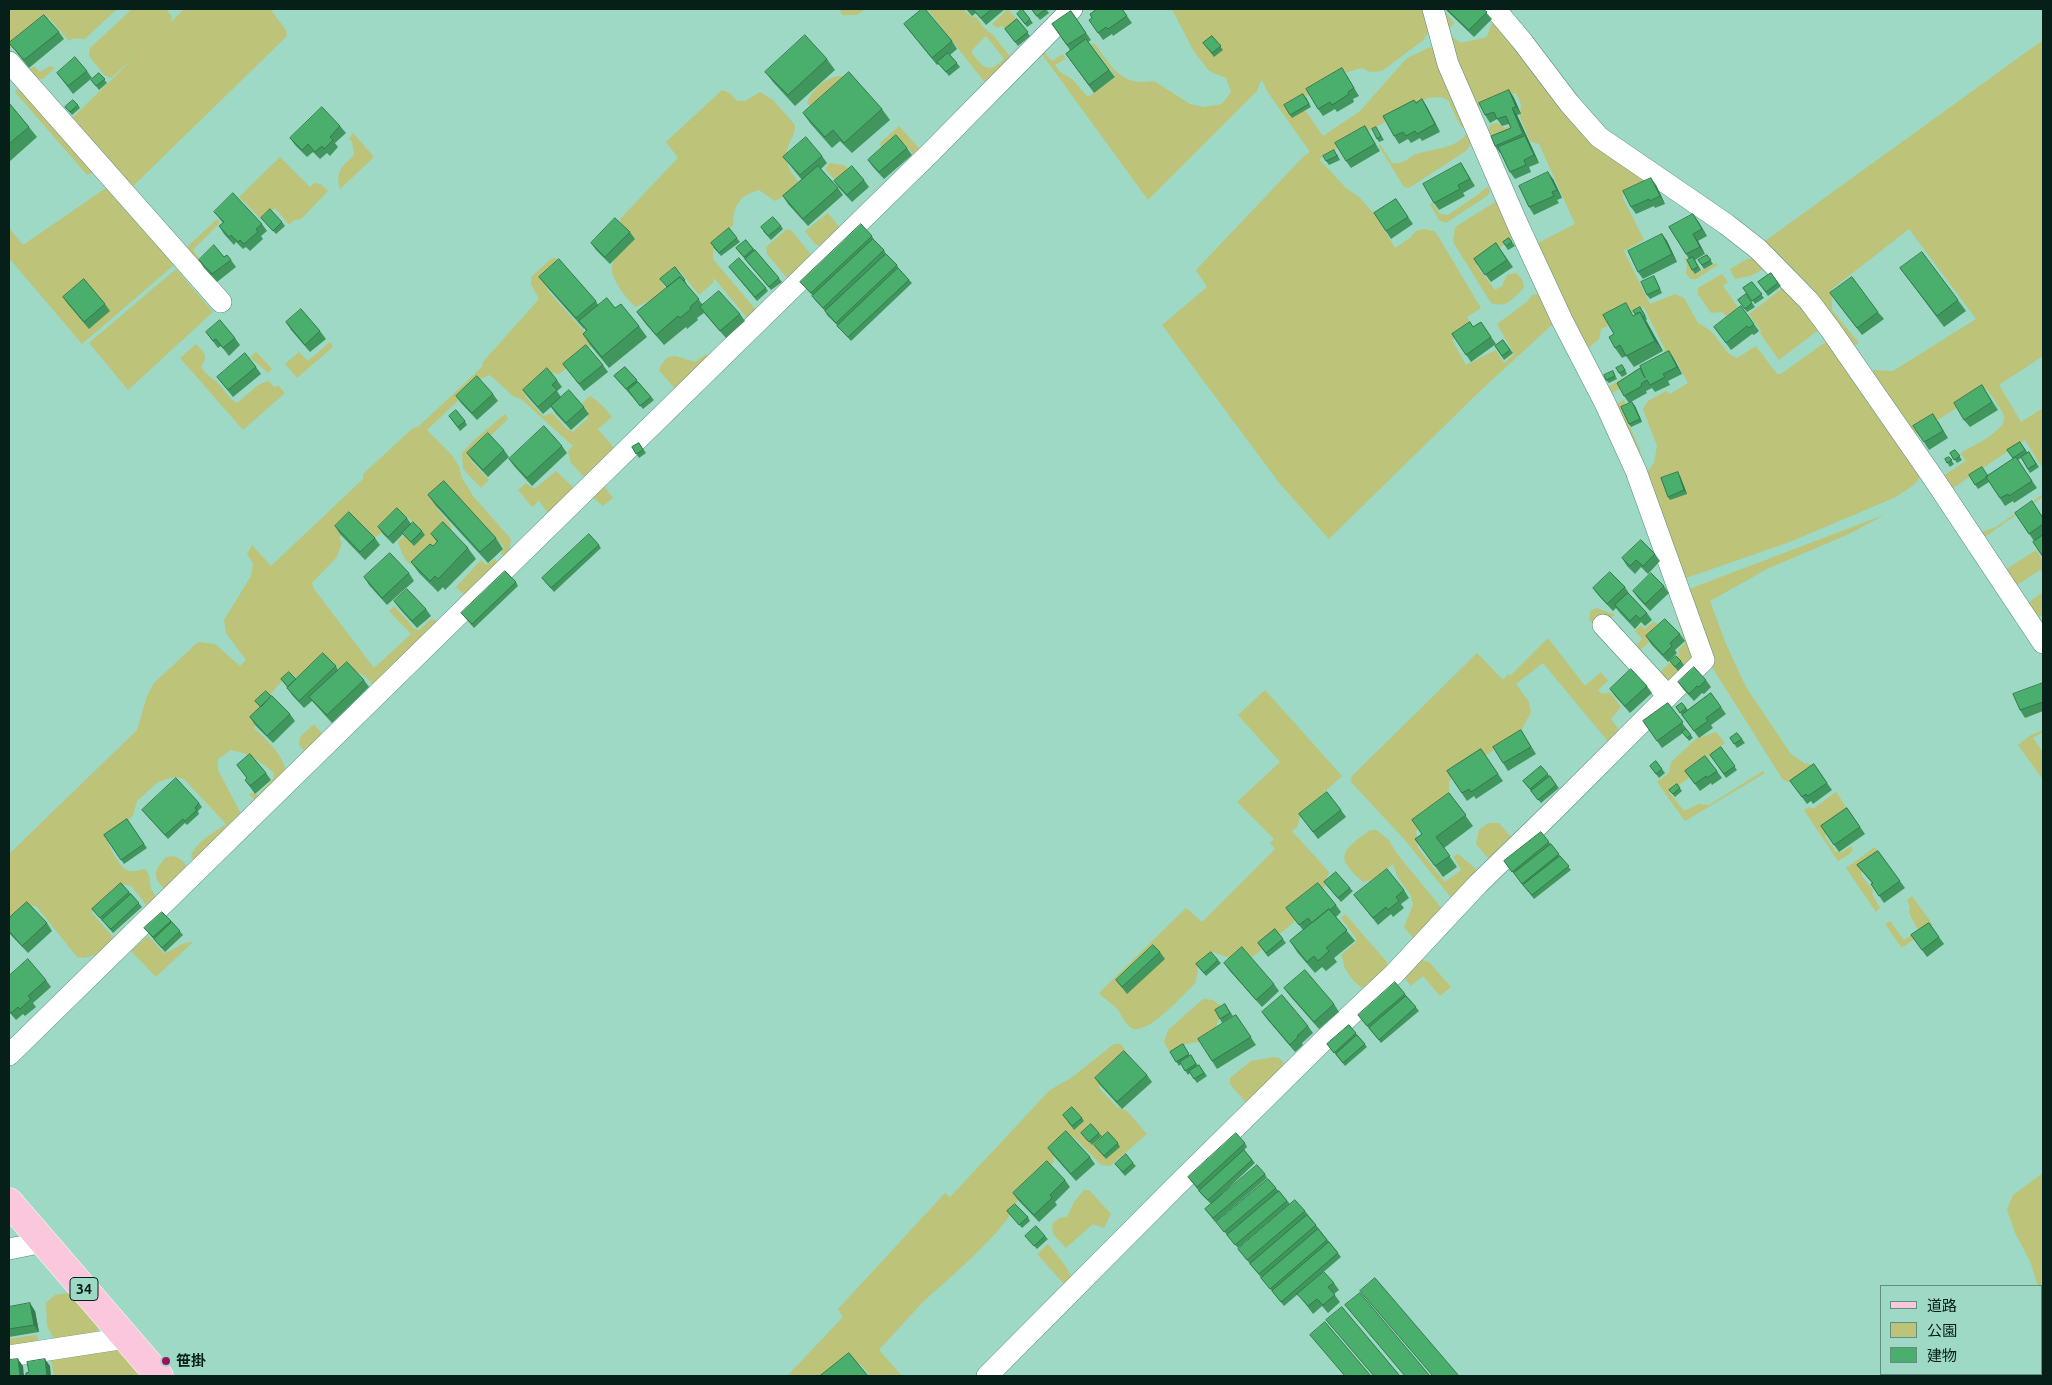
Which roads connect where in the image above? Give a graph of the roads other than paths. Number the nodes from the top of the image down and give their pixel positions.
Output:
1 (1072, 9) edge
2 (1433, 9) edge
3 (1495, 9) edge
4 (9, 62) edge
5 (221, 302) dead end
6 (1603, 626) dead end
7 (2043, 643) edge
8 (1668, 696) junction
9 (9, 1055) edge
10 (9, 1202) edge
11 (44, 1242) junction
12 (9, 1249) edge
13 (126, 1338) junction
14 (9, 1356) edge
15 (159, 1376) edge
16 (987, 1376) edge

1 - 9 street
2 - 8 street
3 - 7 street
4 - 5 street
6 - 8 street
8 - 16 street
10 - 11 main road, 34
11 - 12 street
11 - 13 main road, 34
13 - 14 street
13 - 15 main road, 34

